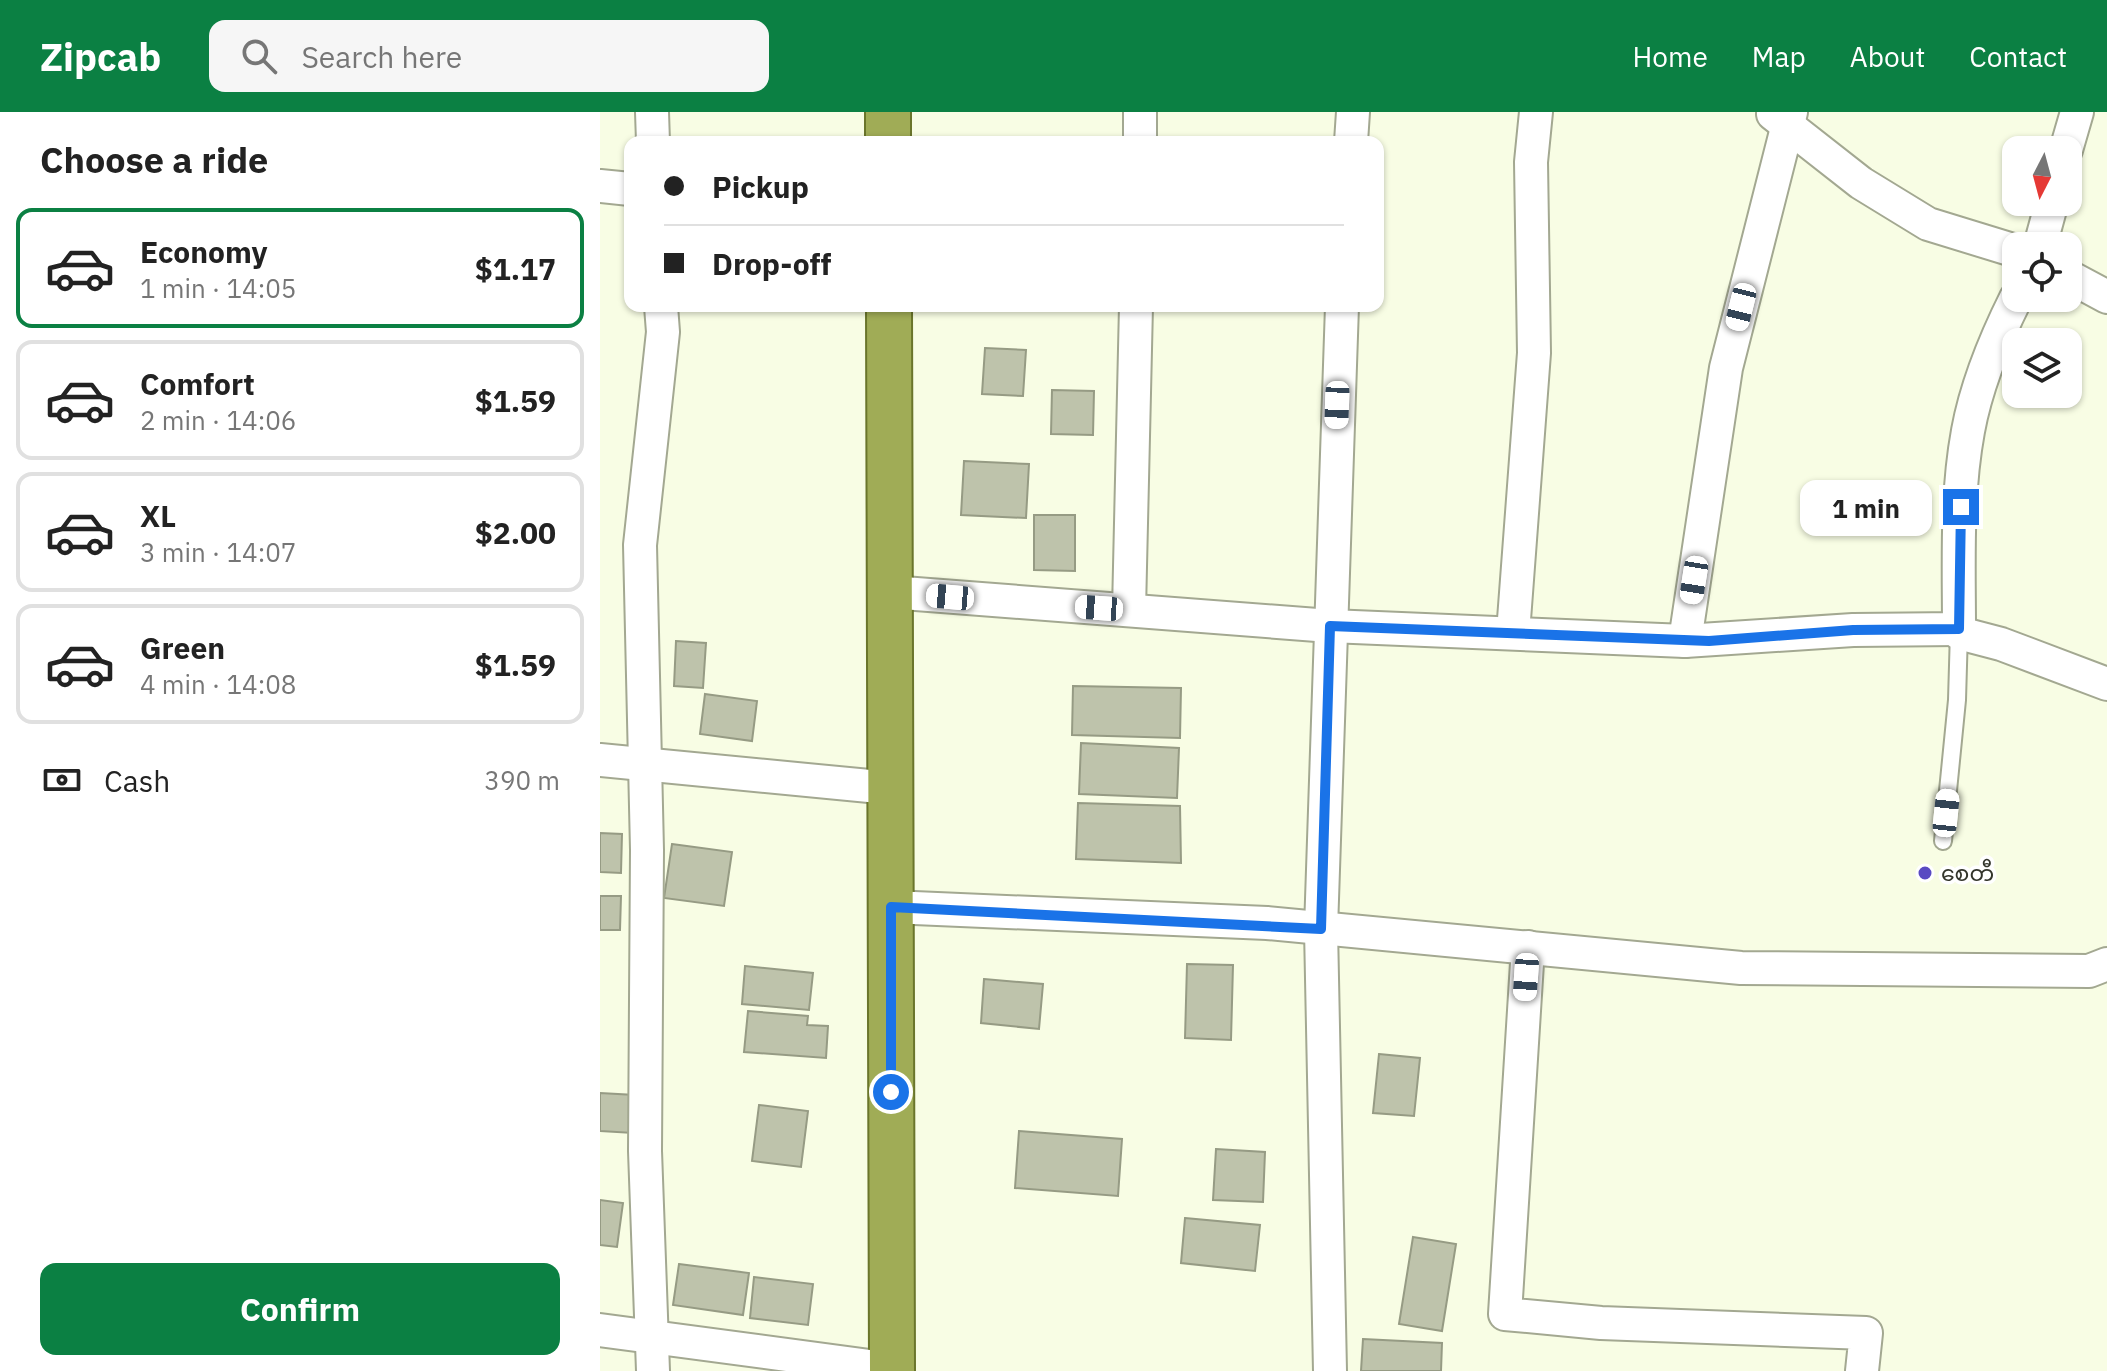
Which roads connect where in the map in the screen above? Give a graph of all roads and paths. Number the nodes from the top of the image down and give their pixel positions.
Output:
1 (652, 112) edge
2 (888, 112) edge
3 (1140, 112) edge
4 (1353, 112) edge
5 (1536, 112) edge
6 (2077, 112) edge
7 (1783, 116) edge
8 (653, 136) edge
9 (888, 136) edge
10 (1140, 136) edge
11 (1351, 136) edge
12 (2070, 136) edge
13 (600, 186) edge
14 (624, 188) edge
15 (2002, 247) edge
16 (2082, 284) edge
17 (2107, 297) edge
18 (661, 312) edge
19 (889, 312) edge
20 (1136, 312) edge
21 (1342, 312) edge
22 (2009, 312) edge
23 (890, 592) junction
24 (1129, 610) junction
25 (1330, 626) junction
26 (1959, 631) junction
27 (1513, 633) junction
28 (1685, 641) junction
29 (2107, 684) edge
30 (600, 760) edge
31 (645, 766) junction
32 (890, 788) junction
33 (1943, 841) dead end
34 (891, 907) junction
35 (1321, 929) junction
36 (1528, 947) junction
37 (2107, 964) edge
38 (600, 1330) edge
39 (652, 1338) junction
40 (892, 1370) edge
41 (653, 1371) edge
42 (1330, 1371) edge
43 (1862, 1371) edge

1 - 8 street
2 - 9 highway
3 - 10 street
4 - 11 street
5 - 27 street
6 - 12 street
7 - 15 street
7 - 28 street
13 - 14 street
16 - 17 street
18 - 31 street
19 - 23 highway
20 - 24 street
21 - 25 street
22 - 26 street
23 - 24 street
23 - 32 highway
24 - 25 street
25 - 27 street
25 - 35 street
26 - 28 street
26 - 29 street
26 - 33 lane
27 - 28 street
30 - 31 street
31 - 32 street
31 - 39 street
32 - 34 highway
34 - 35 street
34 - 40 highway
35 - 36 street
35 - 42 street
36 - 37 street
36 - 43 street
38 - 39 street
39 - 40 street
39 - 41 street

